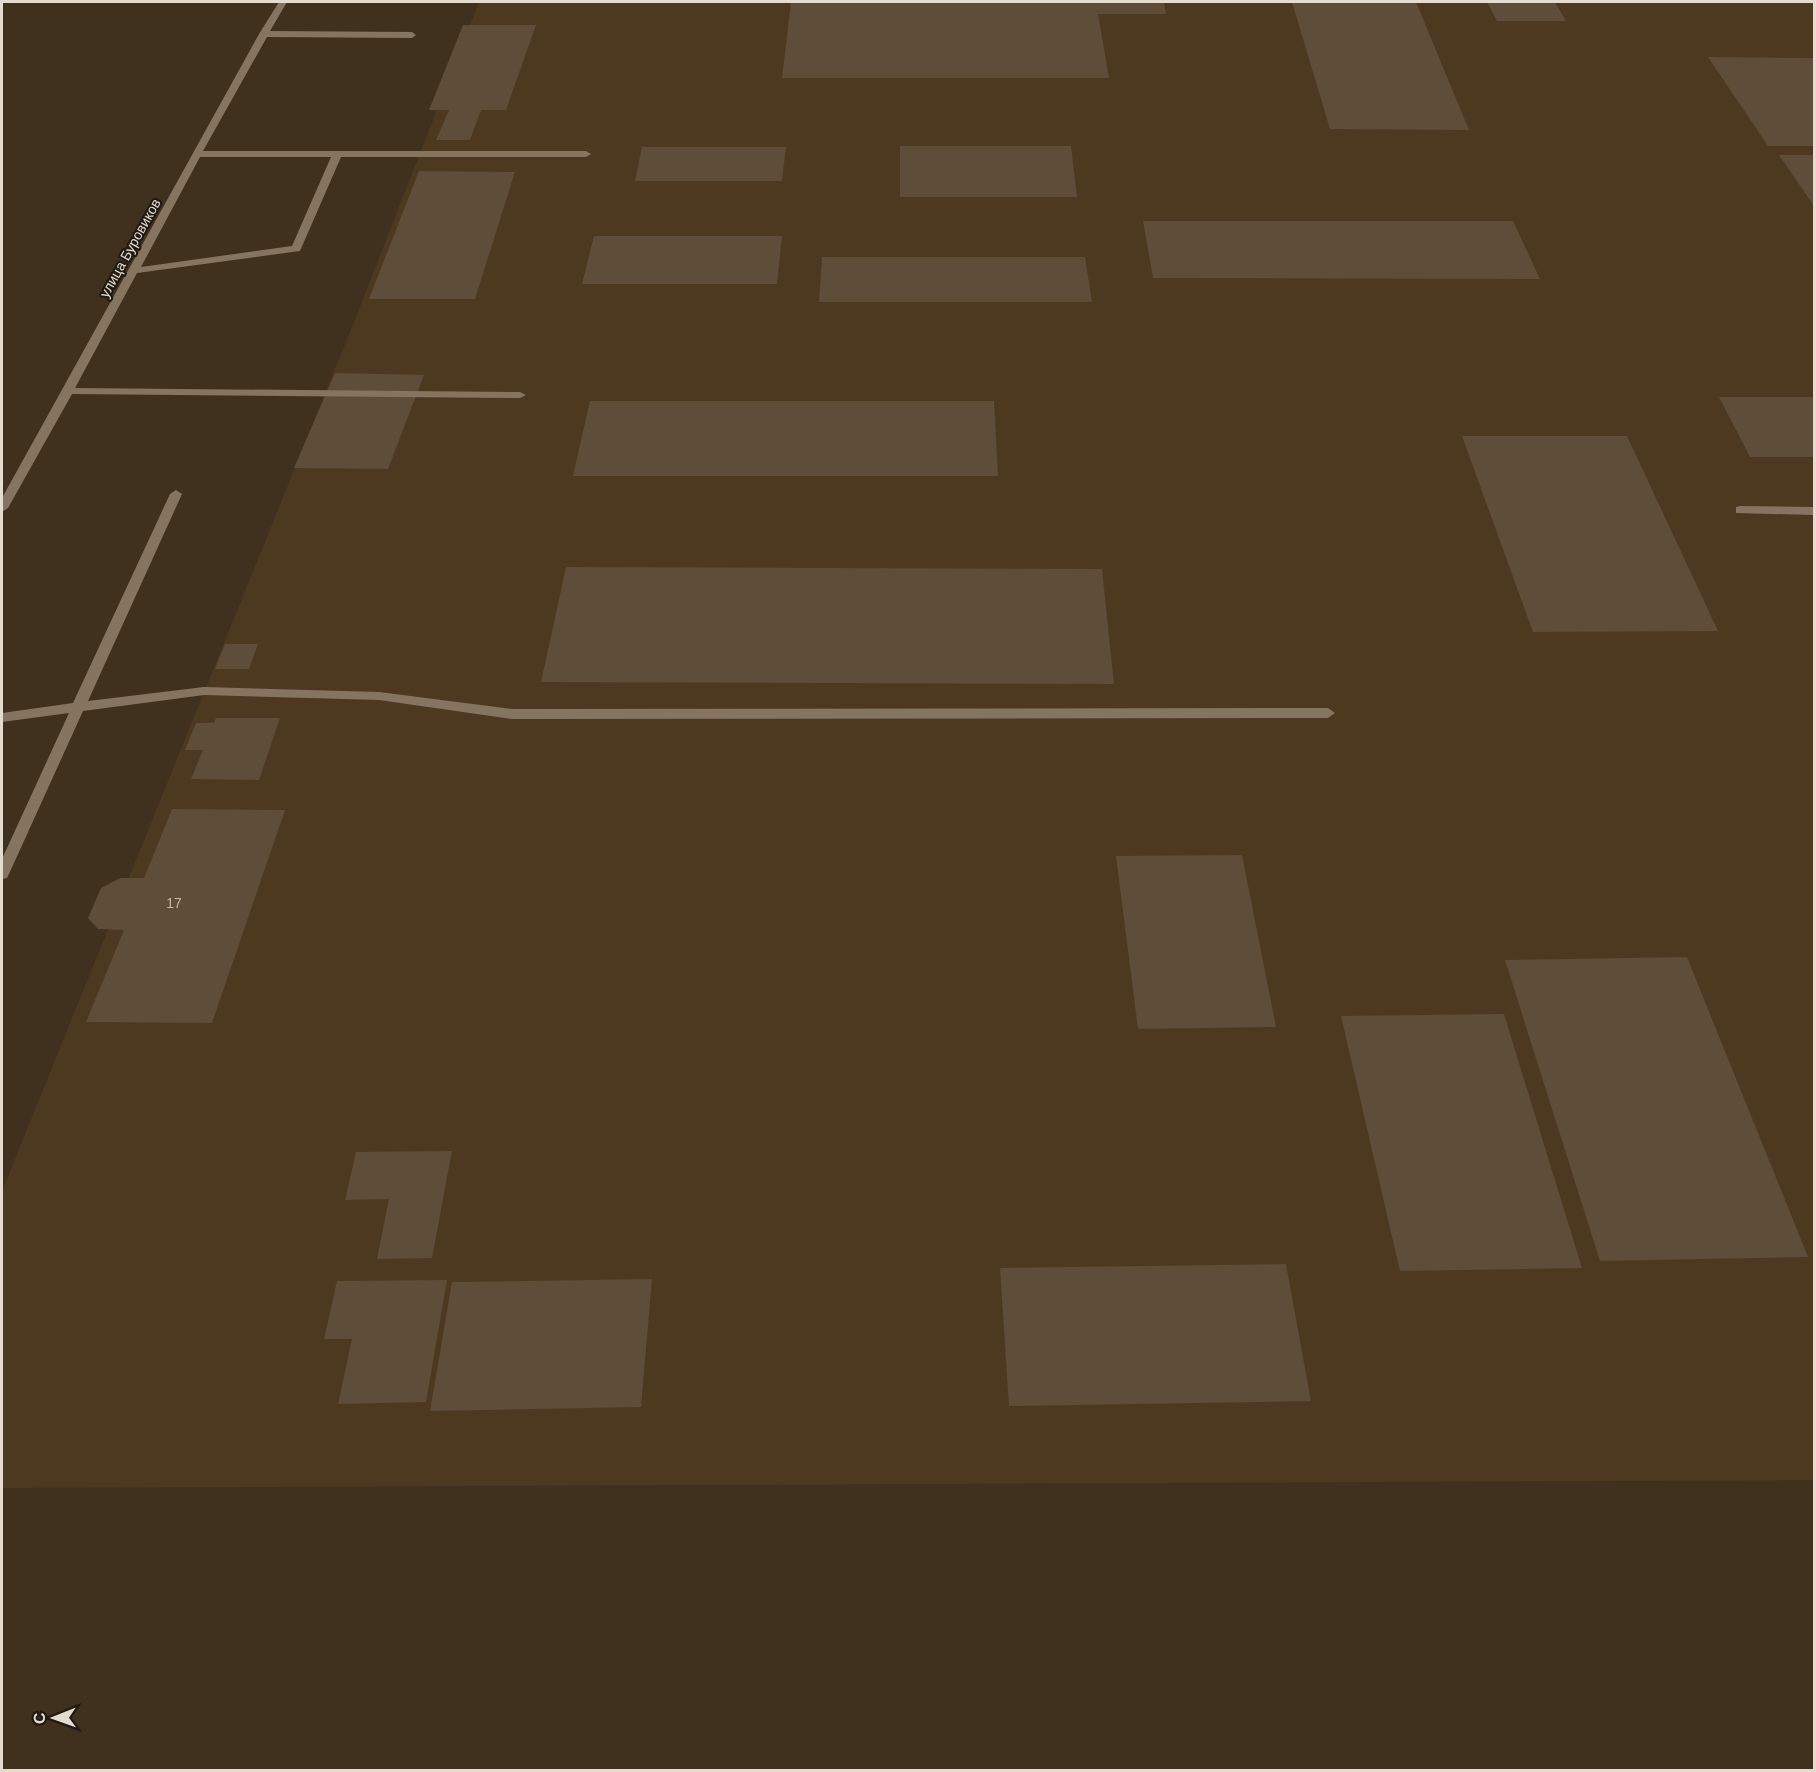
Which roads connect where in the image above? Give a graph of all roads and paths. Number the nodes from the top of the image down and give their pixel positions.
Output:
1 (283, 2) edge
2 (264, 34) junction
3 (412, 35) dead end
4 (198, 154) junction
5 (586, 154) dead end
6 (337, 155) junction
7 (132, 271) junction
8 (69, 392) junction
9 (520, 395) dead end
10 (176, 494) dead end
11 (2, 508) edge
12 (1740, 510) dead end
13 (1815, 511) edge
14 (78, 708) junction
15 (1328, 713) dead end
16 (2, 717) edge
17 (2, 874) edge

1 - 2 street, улица Буровиков
2 - 3 street
2 - 4 street, улица Буровиков
4 - 6 street
4 - 7 street, улица Буровиков
5 - 6 street
6 - 7 street
7 - 8 street, улица Буровиков
8 - 9 street
8 - 11 street, улица Буровиков
10 - 14 street
12 - 13 street
14 - 15 street
14 - 16 street
14 - 17 street

